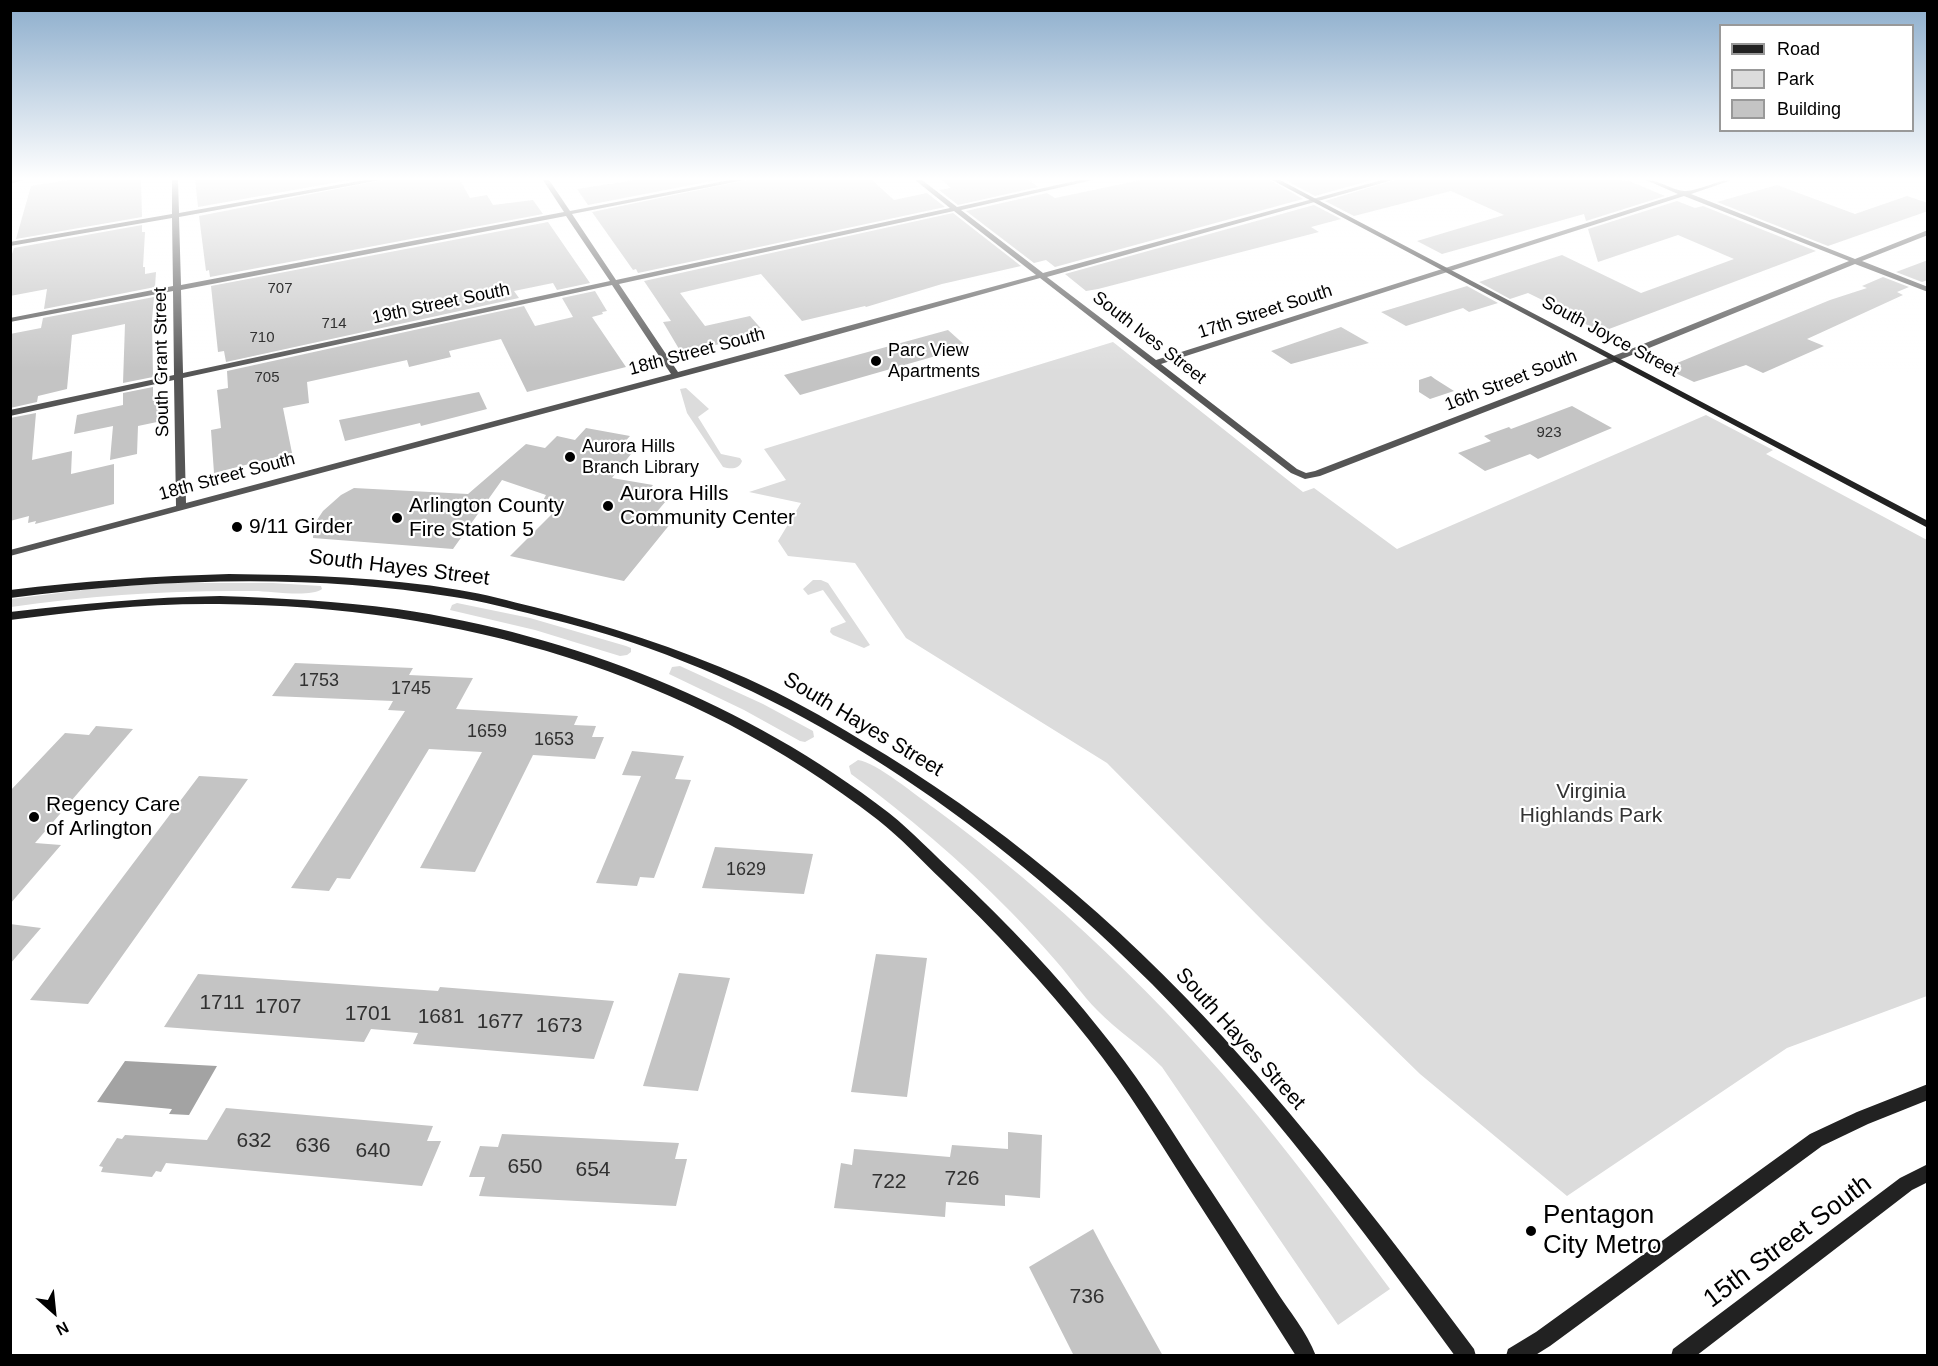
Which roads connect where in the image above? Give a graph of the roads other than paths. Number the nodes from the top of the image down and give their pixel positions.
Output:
1 (176, 244) edge
2 (413, 244) edge
3 (588, 244) edge
4 (795, 244) edge
5 (1000, 244) edge
6 (1159, 244) edge
7 (1397, 244) edge
8 (1530, 244) edge
9 (1810, 244) edge
10 (1898, 244) edge
11 (1854, 261) junction
12 (1448, 270) junction
13 (1041, 276) junction
14 (615, 283) junction
15 (177, 289) junction
16 (1928, 290) edge
17 (10, 320) edge
18 (1615, 358) junction
19 (1154, 363) junction
20 (676, 375) junction
21 (180, 377) junction
22 (10, 413) edge
23 (1305, 476) joint
24 (181, 506) junction
25 (1928, 525) edge
26 (10, 553) edge
27 (10, 594) edge
28 (10, 616) edge
29 (1928, 1092) edge
30 (1928, 1172) edge
31 (1307, 1356) edge
32 (1467, 1356) edge
33 (1515, 1356) edge
34 (1680, 1356) edge

1 - 15 street, South Grant Street
2 - 15 street
3 - 14 street
4 - 14 street, 19th Street South
5 - 13 street, South Ives Street
6 - 13 street, 18th Street South
7 - 12 street, South Joyce Street
8 - 12 street, 17th Street South
9 - 11 street
10 - 11 street, 16th Street South
11 - 16 street
11 - 18 street, 16th Street South
12 - 18 street, South Joyce Street
12 - 19 street, 17th Street South
13 - 19 street, South Ives Street
13 - 20 street, 18th Street South
14 - 20 street
14 - 21 street, 19th Street South
15 - 17 street
15 - 21 street, South Grant Street
18 - 23 street, 16th Street South
18 - 25 street, South Joyce Street
19 - 23 street, South Ives Street
20 - 24 street, 18th Street South
21 - 22 street, 19th Street South
21 - 24 street, South Grant Street
24 - 26 street, 18th Street South
27 - 32 street, South Hayes Street
28 - 31 street, South Hayes Street
29 - 33 street
30 - 34 street, 15th Street South

